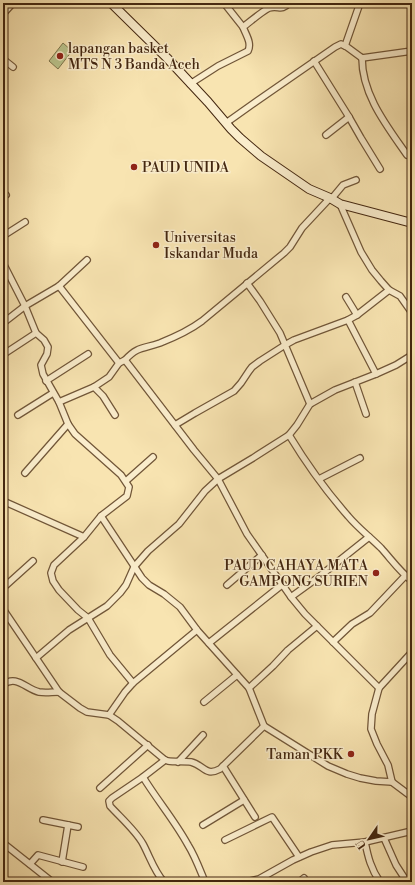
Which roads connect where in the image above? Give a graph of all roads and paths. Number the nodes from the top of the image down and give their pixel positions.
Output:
1 (13, 3) edge
2 (111, 3) edge
3 (224, 3) edge
4 (289, 3) edge
5 (360, 3) edge
6 (3, 14) edge
7 (243, 28) junction
8 (345, 46) junction
9 (412, 51) edge
10 (362, 58) junction
11 (3, 59) edge
12 (314, 61) junction
13 (13, 67) dead end
14 (190, 84) junction
15 (349, 117) junction
16 (226, 123) junction
17 (326, 135) dead end
18 (407, 155) dead end
19 (380, 169) dead end
20 (356, 180) dead end
21 (330, 198) junction
22 (340, 204) junction
23 (26, 222) dead end
24 (412, 223) edge
25 (3, 236) edge
26 (87, 260) dead end
27 (3, 263) edge
28 (248, 283) junction
29 (59, 286) junction
30 (389, 290) junction
31 (346, 297) dead end
32 (25, 306) junction
33 (412, 313) edge
34 (358, 315) junction
35 (348, 320) junction
36 (3, 323) edge
37 (36, 333) junction
38 (285, 345) junction
39 (4, 354) edge
40 (88, 354) dead end
41 (412, 355) edge
42 (122, 362) junction
43 (376, 374) junction
44 (46, 381) junction
45 (355, 382) junction
46 (94, 387) junction
47 (53, 393) junction
48 (59, 402) junction
49 (310, 404) junction
50 (18, 414) dead end
51 (366, 414) dead end
52 (115, 415) dead end
53 (68, 424) junction
54 (175, 425) junction
55 (289, 435) junction
56 (153, 457) dead end
57 (360, 458) dead end
58 (25, 473) dead end
59 (218, 479) junction
60 (319, 479) junction
61 (126, 481) junction
62 (3, 501) edge
63 (101, 516) junction
64 (84, 537) junction
65 (369, 537) junction
66 (262, 555) junction
67 (33, 561) dead end
68 (134, 567) junction
69 (405, 576) junction
70 (412, 581) edge
71 (283, 584) junction
72 (227, 585) dead end
73 (3, 588) edge
74 (291, 597) junction
75 (3, 609) edge
76 (88, 618) junction
77 (317, 626) junction
78 (197, 630) junction
79 (333, 642) junction
80 (209, 644) junction
81 (412, 652) edge
82 (36, 658) junction
83 (237, 675) junction
84 (133, 683) junction
85 (3, 685) edge
86 (249, 688) junction
87 (380, 688) junction
88 (59, 692) junction
89 (204, 702) dead end
90 (109, 715) junction
91 (264, 726) junction
92 (204, 735) dead end
93 (148, 745) junction
94 (165, 760) junction
95 (178, 762) junction
96 (223, 766) junction
97 (143, 777) junction
98 (392, 782) junction
99 (100, 788) dead end
100 (412, 797) edge
101 (244, 800) junction
102 (255, 817) dead end
103 (43, 820) dead end
104 (68, 825) junction
105 (204, 825) dead end
106 (78, 827) dead end
107 (412, 831) edge
108 (384, 838) junction
109 (225, 840) dead end
110 (365, 842) junction
111 (3, 843) edge
112 (299, 857) junction
113 (62, 862) junction
114 (30, 864) junction
115 (83, 868) dead end
116 (304, 878) dead end
117 (51, 881) dead end
118 (164, 882) edge
119 (205, 882) edge
120 (223, 882) edge
121 (241, 882) edge
122 (246, 882) edge
123 (299, 882) edge
124 (380, 882) edge
125 (407, 882) edge

1 - 6 street
2 - 14 street
3 - 7 street
4 - 7 street
5 - 8 street
7 - 14 street
8 - 10 street
8 - 12 street
9 - 10 street
10 - 18 street
11 - 13 street
12 - 15 street
12 - 16 street
14 - 16 street
15 - 17 street
15 - 19 street
16 - 21 street
20 - 21 street
21 - 22 street
21 - 28 street
22 - 24 street
22 - 30 street
23 - 25 street
26 - 29 street
27 - 32 street
28 - 38 street
28 - 42 street
29 - 32 street
29 - 42 street
30 - 33 street
30 - 34 street
31 - 34 street
32 - 36 street
32 - 37 street
34 - 35 street
35 - 38 street
35 - 43 street
37 - 39 street
37 - 44 street
38 - 49 street
38 - 54 street
40 - 44 street
41 - 43 street
42 - 46 street
42 - 54 street
43 - 45 street
44 - 47 street
45 - 49 street
45 - 51 street
46 - 48 street
46 - 52 street
47 - 48 street
47 - 50 street
48 - 53 street
49 - 55 street
53 - 58 street
53 - 61 street
54 - 59 street
55 - 59 street
55 - 60 street
56 - 61 street
57 - 60 street
59 - 66 street
59 - 68 street
60 - 65 street
61 - 63 street
62 - 64 street
63 - 64 street
63 - 68 street
64 - 76 street
65 - 69 street
65 - 74 street
66 - 71 street
66 - 72 street
67 - 73 street
68 - 76 street
68 - 78 street
69 - 70 street
69 - 79 street
71 - 74 street
71 - 80 street
74 - 77 street
75 - 82 street
76 - 82 street
76 - 84 street
77 - 79 street
77 - 86 street
78 - 80 street
78 - 84 street
79 - 87 street
80 - 83 street
81 - 87 street
82 - 88 street
83 - 86 street
83 - 89 street
84 - 90 street
85 - 88 street
86 - 91 street
87 - 98 street
88 - 90 street
90 - 93 street
91 - 96 street
91 - 98 street
92 - 95 street
93 - 94 street
93 - 99 street
94 - 95 street
94 - 97 street
95 - 96 street
96 - 101 street
97 - 118 street
97 - 119 street
98 - 100 street
101 - 102 street
101 - 105 street
103 - 104 street
104 - 106 street
104 - 113 street
107 - 108 street
108 - 110 street
108 - 125 street
109 - 112 street
110 - 112 street
110 - 124 street
111 - 114 street
112 - 122 street
113 - 114 street
113 - 115 street
114 - 117 street
116 - 123 street
120 - 121 street

